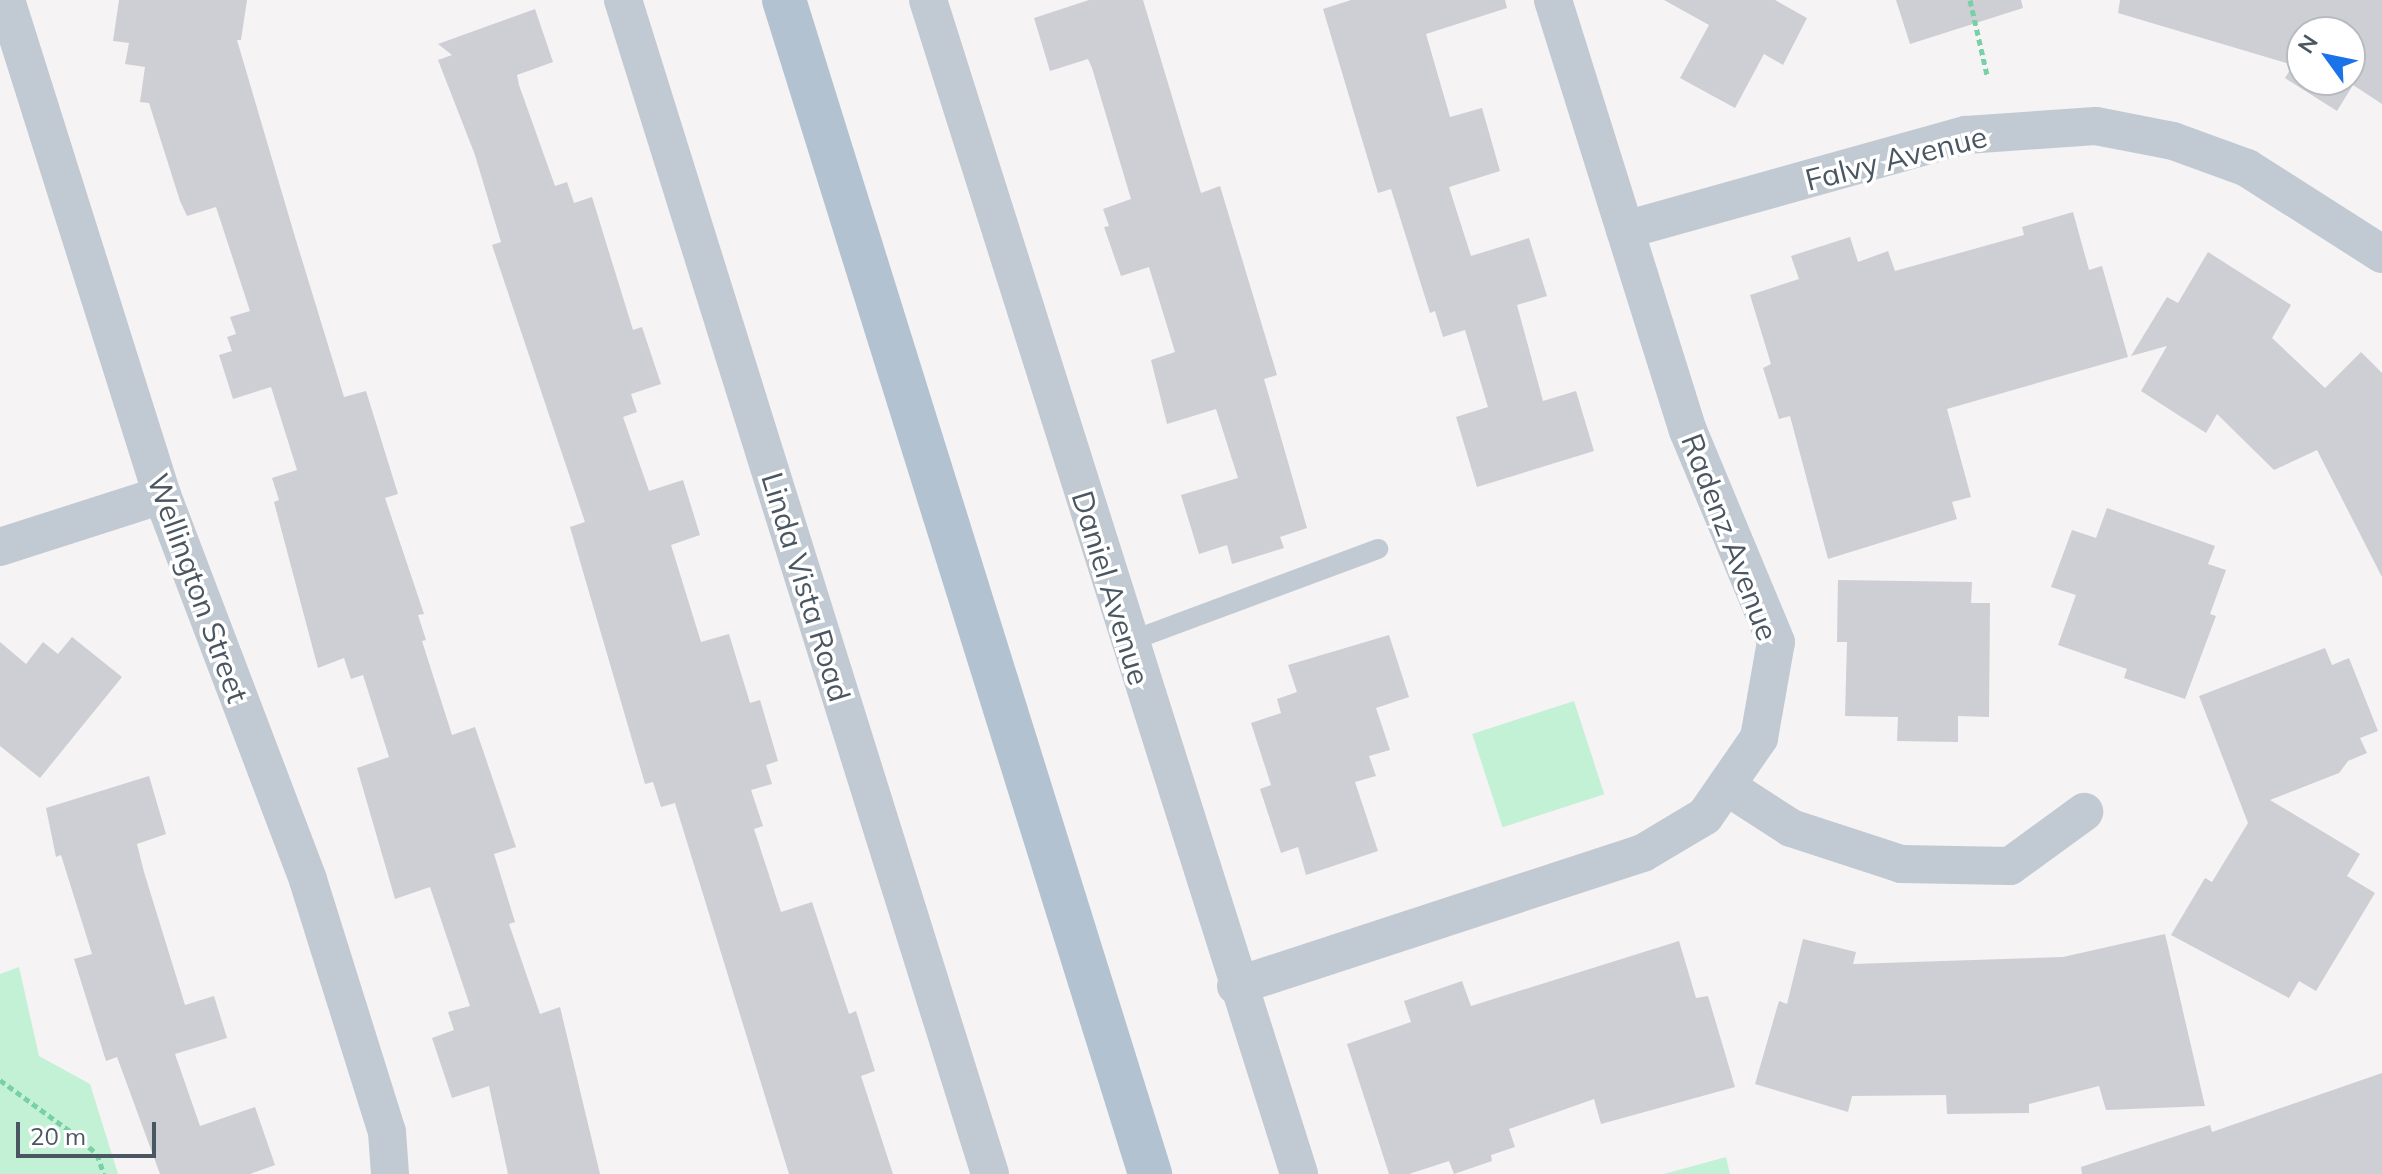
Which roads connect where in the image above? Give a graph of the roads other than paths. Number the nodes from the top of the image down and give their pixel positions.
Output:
1 (6, 0) edge
2 (623, 0) edge
3 (784, 0) edge
4 (928, 0) edge
5 (1553, 0) edge
6 (1625, 230) junction
7 (2382, 254) edge
8 (162, 495) junction
9 (0, 547) edge
10 (1378, 549) dead end
11 (1128, 642) junction
12 (1726, 786) junction
13 (2084, 812) dead end
14 (1236, 986) junction
15 (390, 1174) edge
16 (990, 1174) edge
17 (1150, 1174) edge
18 (1299, 1174) edge

1 - 8 street, Wellington Street
2 - 16 street, Linda Vista Road
3 - 17 main road
4 - 11 street, Daniel Avenue
5 - 6 street, Radenz Avenue
6 - 7 street, Falvy Avenue
6 - 12 street, Radenz Avenue
8 - 9 street
8 - 15 street, Wellington Street
10 - 11 lane
11 - 14 street, Daniel Avenue
12 - 13 street
12 - 14 street, Radenz Avenue
14 - 18 street, Daniel Avenue

